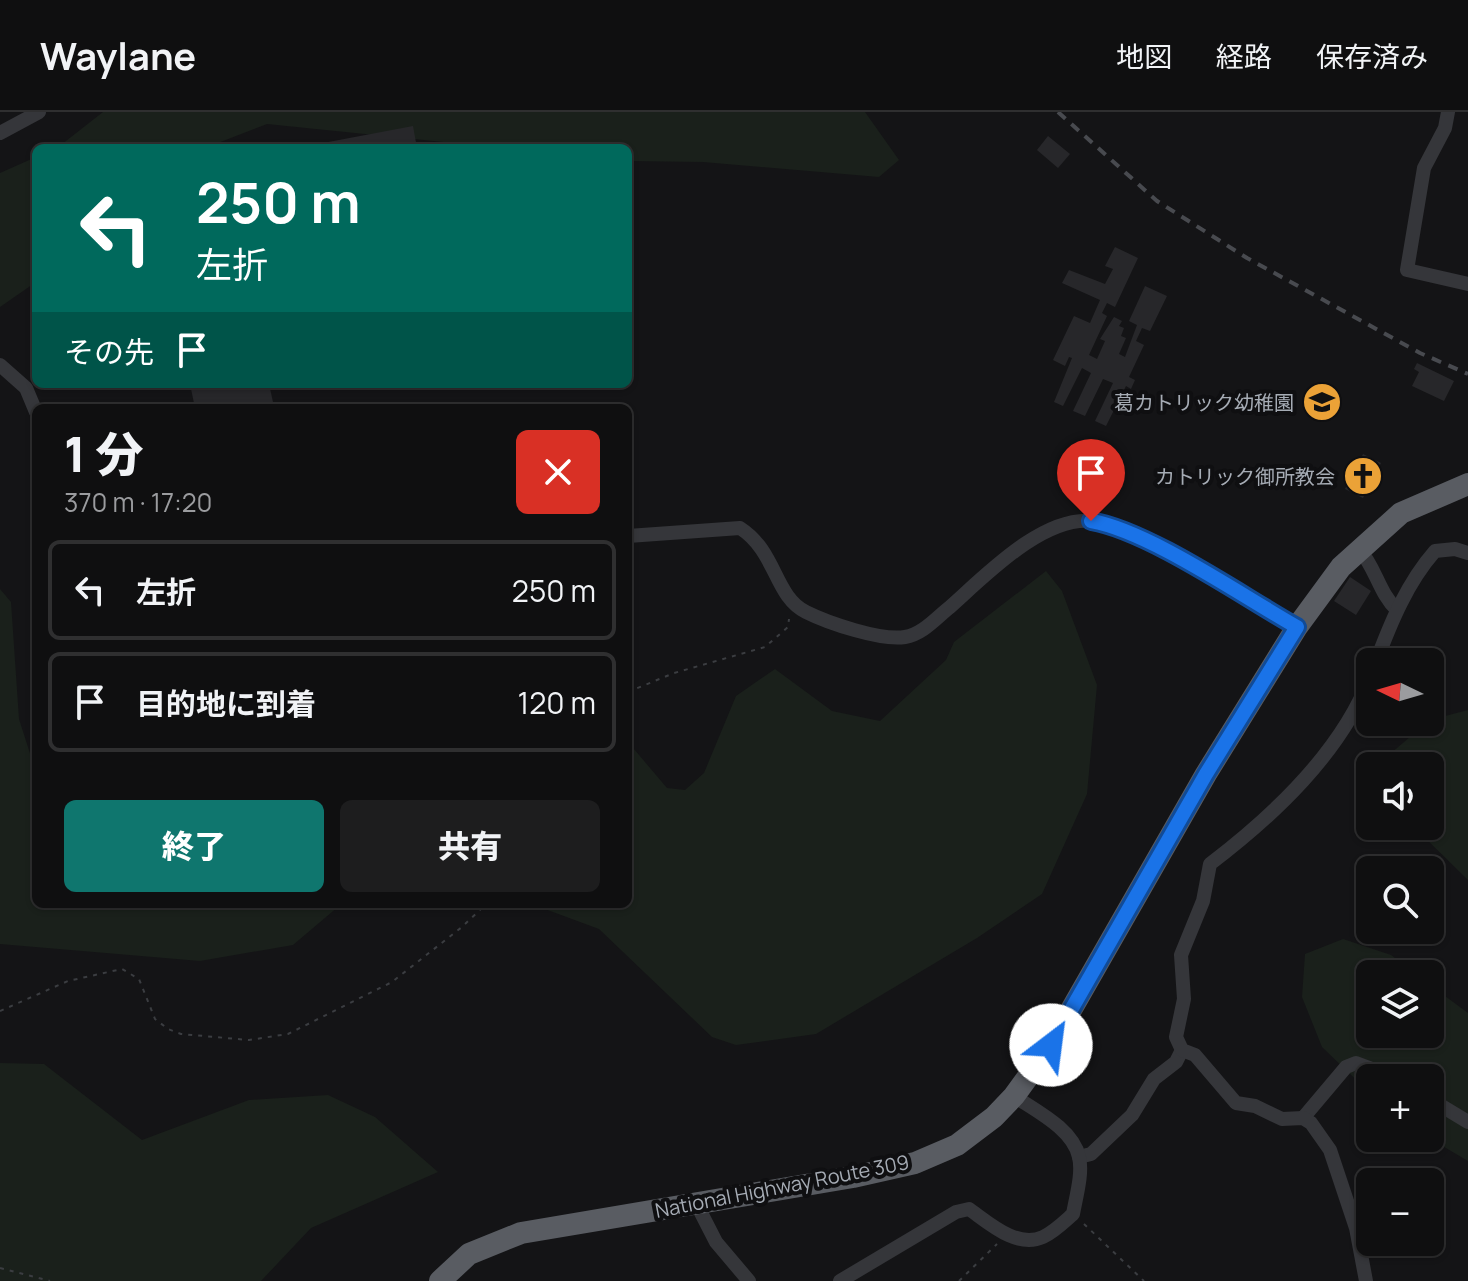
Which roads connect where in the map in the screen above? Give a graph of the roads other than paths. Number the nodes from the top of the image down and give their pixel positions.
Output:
1 (39, 112) edge
2 (1448, 112) edge
3 (0, 133) edge
4 (1468, 284) edge
5 (0, 365) edge
6 (33, 404) edge
7 (1468, 484) edge
8 (632, 536) edge
9 (1359, 549) junction
10 (1468, 553) edge
11 (1397, 610) junction
12 (1297, 627) junction
13 (1382, 648) edge
14 (1356, 705) edge
15 (1182, 1050) junction
16 (1359, 1064) edge
17 (1014, 1096) junction
18 (1444, 1107) edge
19 (1303, 1118) junction
20 (1468, 1122) edge
21 (1079, 1157) junction
22 (696, 1203) junction
23 (440, 1281) edge
24 (749, 1281) edge
25 (840, 1281) edge
26 (1366, 1281) edge

1 - 3 street
2 - 4 street
5 - 6 street
7 - 9 highway, National Highway Route 309
8 - 12 street
9 - 11 street
9 - 12 highway, National Highway Route 309
10 - 11 street
11 - 13 street
12 - 17 highway, National Highway Route 309
14 - 15 street
15 - 19 street
15 - 21 street
16 - 19 street
17 - 21 street
17 - 22 highway, National Highway Route 309
18 - 20 street
19 - 26 street
21 - 25 street
22 - 23 highway, National Highway Route 309
22 - 24 street

